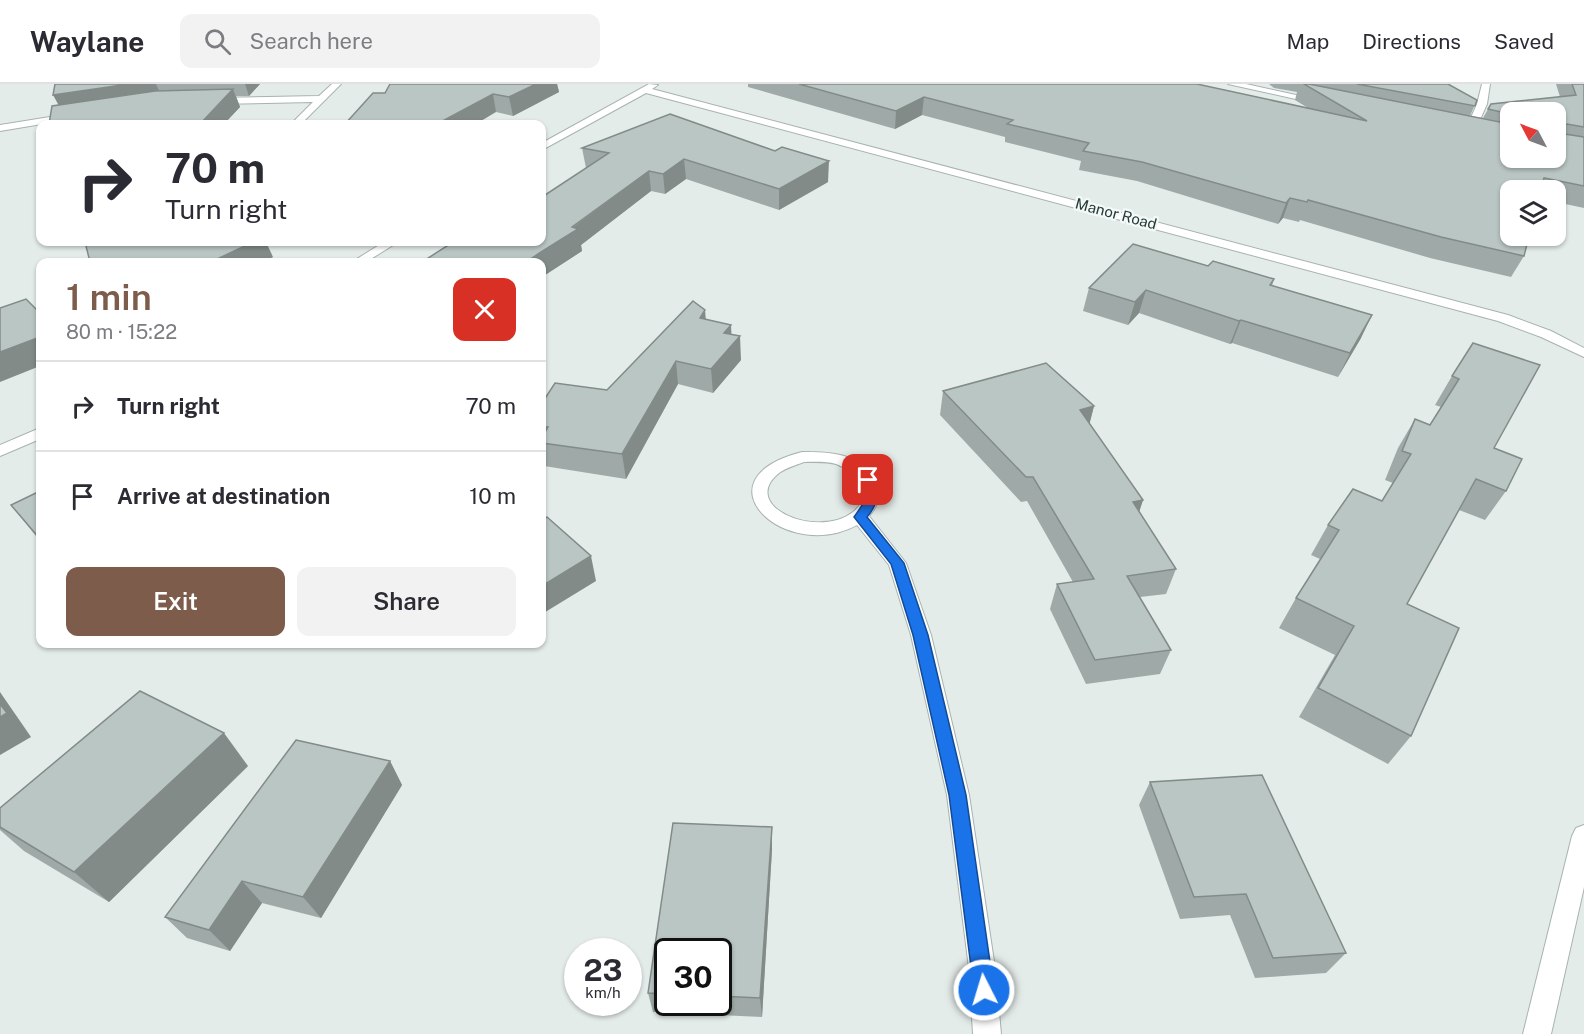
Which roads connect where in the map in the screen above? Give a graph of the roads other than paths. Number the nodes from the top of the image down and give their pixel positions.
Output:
1 (337, 84) edge
2 (656, 84) edge
3 (1232, 84) edge
4 (1486, 84) edge
5 (644, 90) junction
6 (322, 99) junction
7 (207, 101) edge
8 (1334, 104) edge
9 (88, 114) edge
10 (50, 120) edge
11 (300, 120) edge
12 (36, 122) edge
13 (0, 128) edge
14 (1459, 129) edge
15 (546, 145) edge
16 (385, 246) edge
17 (365, 258) edge
18 (1584, 353) edge
19 (36, 435) edge
20 (0, 452) edge
21 (860, 517) junction
22 (1584, 836) edge
23 (987, 1034) edge
24 (1537, 1034) edge

1 - 6 street
2 - 5 street
3 - 8 street
4 - 14 street
5 - 15 street
5 - 18 street, Manor Road
6 - 7 street
6 - 11 street
9 - 10 street
12 - 13 street
16 - 17 street
19 - 20 street
21 - 21 street
21 - 23 street
22 - 24 street

